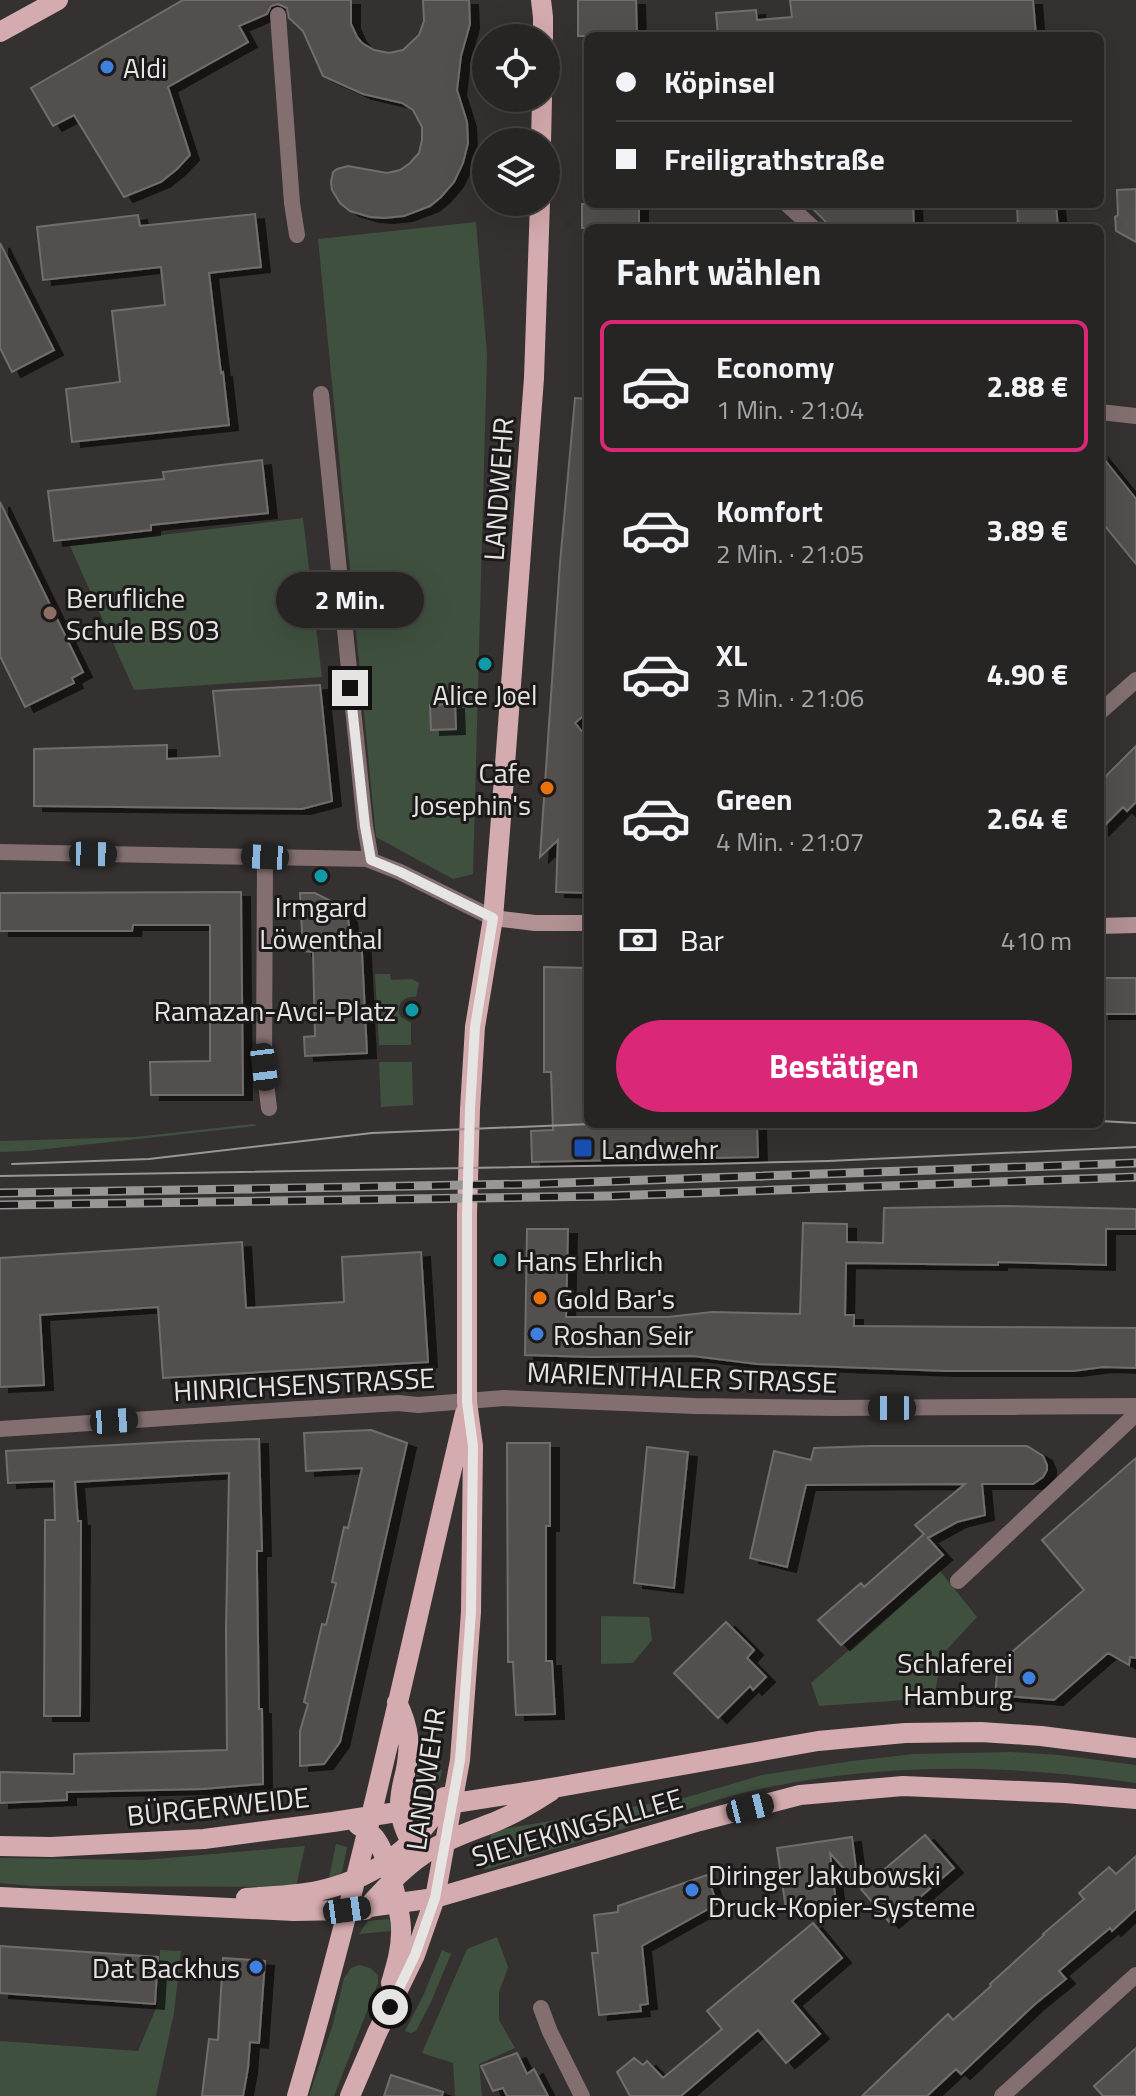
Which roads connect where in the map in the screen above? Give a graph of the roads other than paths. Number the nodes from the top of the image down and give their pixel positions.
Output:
1 (58, 0) edge
2 (541, 0) edge
3 (278, 15) dead end
4 (542, 24) edge
5 (0, 32) edge
6 (791, 208) edge
7 (540, 216) edge
8 (809, 224) edge
9 (297, 235) dead end
10 (321, 394) dead end
11 (1104, 412) edge
12 (1136, 416) edge
13 (1136, 680) edge
14 (1104, 708) edge
15 (0, 852) edge
16 (265, 857) junction
17 (371, 860) junction
18 (493, 918) junction
19 (584, 923) edge
20 (1136, 925) edge
21 (1104, 926) edge
22 (269, 1108) dead end
23 (467, 1402) junction
24 (1136, 1406) edge
25 (1136, 1414) edge
26 (0, 1429) edge
27 (958, 1581) dead end
28 (397, 1702) junction
29 (1136, 1748) edge
30 (558, 1787) junction
31 (1136, 1799) edge
32 (446, 1804) junction
33 (400, 1811) junction
34 (368, 1823) junction
35 (446, 1841) junction
36 (0, 1846) edge
37 (416, 1850) junction
38 (388, 1873) junction
39 (439, 1877) junction
40 (354, 1879) junction
41 (459, 1891) junction
42 (0, 1897) edge
43 (435, 1898) junction
44 (397, 1903) junction
45 (163, 1906) junction
46 (357, 1909) junction
47 (1136, 1975) edge
48 (541, 2008) dead end
49 (377, 2033) junction
50 (297, 2096) edge
51 (350, 2096) edge
52 (582, 2096) edge
53 (1002, 2096) edge

1 - 5 main road
2 - 4 main road
3 - 9 street
6 - 8 street
7 - 18 main road, LANDWEHR
10 - 17 street
11 - 12 street
13 - 14 street
15 - 16 street
16 - 17 street
16 - 22 street
17 - 18 street
18 - 19 street
18 - 23 main road, LANDWEHR
20 - 21 street
23 - 24 street, MARIENTHALER STRASSE
23 - 26 street, HINRICHSENSTRASSE
23 - 28 main road, LANDWEHR
23 - 32 main road, LANDWEHR
25 - 27 street
28 - 33 main road, LANDWEHR
28 - 34 main road, LANDWEHR
29 - 30 main road, SIEVEKINGSALLEE
30 - 32 main road, SIEVEKINGSALLEE
30 - 35 main road, SIEVEKINGSALLEE
31 - 41 main road, SIEVEKINGSALLEE
32 - 33 main road, BÜRGERWEIDE
32 - 35 main road, LANDWEHR
32 - 37 main road
33 - 34 main road, BÜRGERWEIDE
33 - 37 main road, LANDWEHR
34 - 36 main road, BÜRGERWEIDE
34 - 38 main road
34 - 40 main road, LANDWEHR
35 - 37 main road, SIEVEKINGSALLEE
35 - 39 main road, LANDWEHR
37 - 38 main road
37 - 39 main road, LANDWEHR
38 - 40 main road
38 - 44 main road
38 - 46 main road
39 - 41 main road, LANDWEHR
39 - 43 main road, LANDWEHR
40 - 45 main road
40 - 46 main road, LANDWEHR
41 - 43 main road, SIEVEKINGSALLEE
42 - 45 main road
43 - 44 main road, SIEVEKINGSALLEE
43 - 49 main road, LANDWEHR
44 - 46 main road, SIEVEKINGSALLEE
44 - 49 main road
45 - 46 main road
46 - 50 main road, LANDWEHR
47 - 53 street
48 - 52 street
49 - 51 main road

